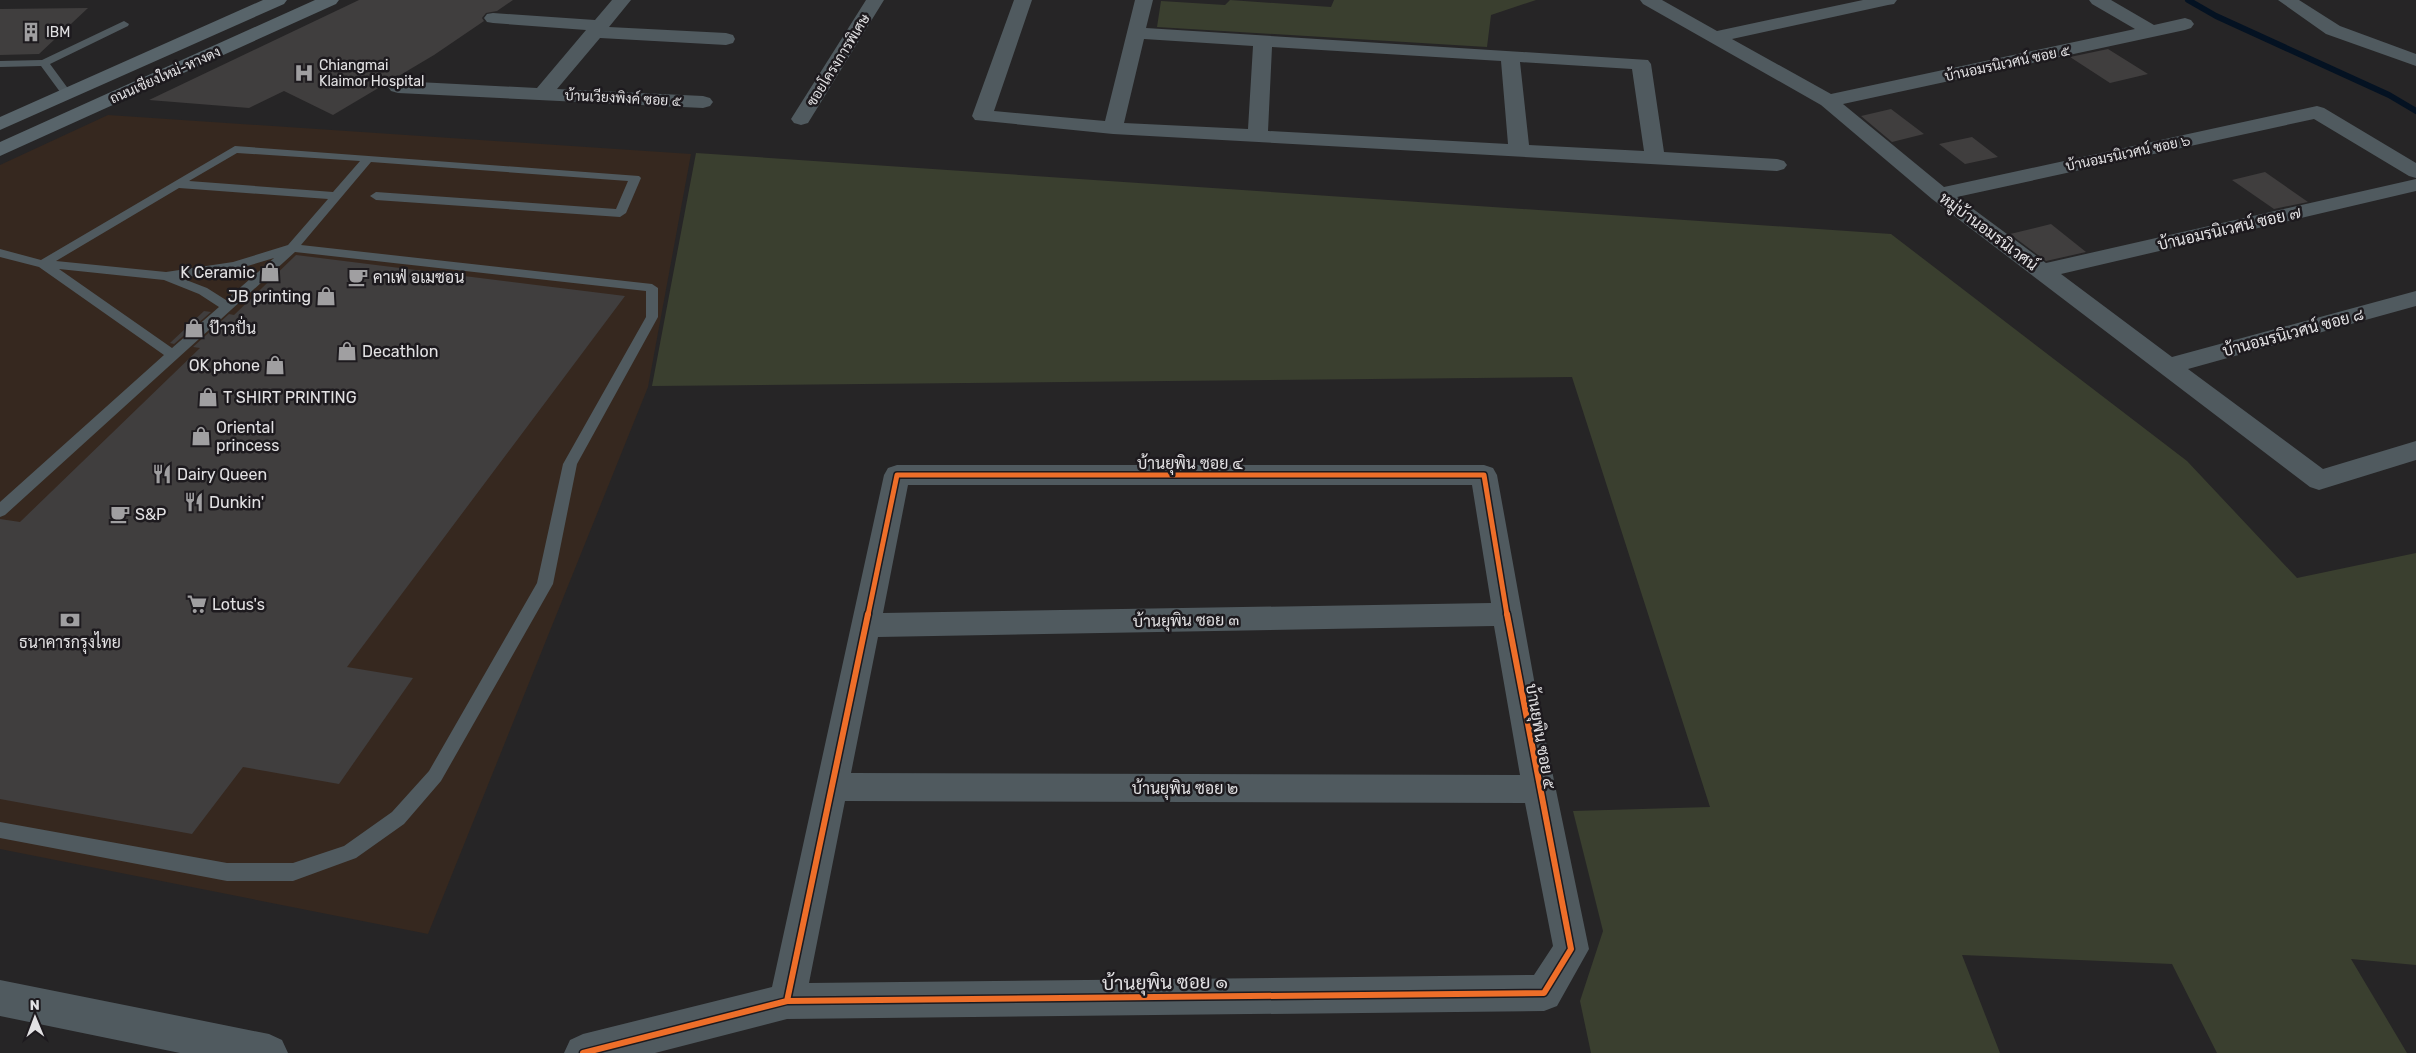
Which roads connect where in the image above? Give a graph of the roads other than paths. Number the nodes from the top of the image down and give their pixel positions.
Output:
1 (278, 0) edge
2 (330, 0) edge
3 (622, 0) edge
4 (875, 0) edge
5 (1023, 0) edge
6 (1144, 0) edge
7 (1649, 0) edge
8 (1888, 0) edge
9 (2098, 0) edge
10 (2288, 0) edge
11 (493, 18) dead end
12 (124, 24) dead end
13 (2186, 24) dead end
14 (598, 29) junction
15 (1136, 32) junction
16 (2152, 32) junction
17 (1715, 37) junction
18 (726, 38) dead end
19 (1264, 41) junction
20 (1510, 56) junction
21 (2416, 60) edge
22 (44, 63) junction
23 (0, 64) edge
24 (398, 87) dead end
25 (67, 94) junction
26 (542, 95) junction
27 (704, 102) dead end
28 (1828, 102) junction
29 (801, 119) dead end
30 (0, 124) edge
31 (1113, 128) junction
32 (1258, 136) junction
33 (0, 150) edge
34 (1519, 151) junction
35 (368, 159) junction
36 (1655, 159) junction
37 (1778, 165) dead end
38 (2416, 172) edge
39 (178, 184) junction
40 (2416, 185) edge
41 (1940, 194) junction
42 (335, 196) junction
43 (376, 196) dead end
44 (292, 248) junction
45 (0, 252) edge
46 (43, 264) junction
47 (2042, 271) junction
48 (166, 276) junction
49 (2416, 298) edge
50 (227, 306) junction
51 (173, 355) junction
52 (2170, 366) junction
53 (2416, 450) edge
54 (1484, 475) joint
55 (0, 511) edge
56 (1506, 614) junction
57 (866, 625) junction
58 (833, 787) junction
59 (1538, 789) junction
60 (0, 830) edge
61 (1544, 993) joint
62 (0, 998) edge
63 (787, 1001) junction
64 (269, 1053) edge
65 (583, 1053) edge

1 - 25 main road, ถนนเชียงใหม่-หางดง
2 - 33 main road, ถนนเชียงใหม่-หางดง
3 - 14 street
4 - 29 street, ซอยโครงการพิเศษ
5 - 31 street
6 - 15 street
7 - 17 street, หมู่บ้านอมรนิเวศน์
8 - 17 street
9 - 16 street
10 - 21 street
11 - 14 street
12 - 22 lane
13 - 16 street, บ้านอมรนิเวศน์ ซอย ๕
14 - 18 street
14 - 26 street
15 - 19 street
15 - 31 street
16 - 28 street, บ้านอมรนิเวศน์ ซอย ๕
17 - 28 street, หมู่บ้านอมรนิเวศน์
19 - 20 street
19 - 32 street
20 - 34 street
20 - 36 street
22 - 23 lane
22 - 25 lane
24 - 26 street, บ้านเวียงพิงค์ ซอย ๕
25 - 30 main road, ถนนเชียงใหม่-หางดง
26 - 27 street, บ้านเวียงพิงค์ ซอย ๕
28 - 41 street, หมู่บ้านอมรนิเวศน์
31 - 32 street
32 - 34 street
34 - 36 street
35 - 39 lane
35 - 42 lane
35 - 43 lane
36 - 37 street
38 - 41 street, บ้านอมรนิเวศน์ ซอย ๖
39 - 42 lane
39 - 46 lane
40 - 47 street, บ้านอมรนิเวศน์ ซอย ๗
41 - 47 street, หมู่บ้านอมรนิเวศน์
42 - 44 lane
44 - 48 lane
44 - 50 lane
44 - 60 lane
45 - 46 lane
46 - 48 lane
46 - 51 lane
47 - 52 street, หมู่บ้านอมรนิเวศน์
48 - 50 lane
49 - 52 street, บ้านอมรนิเวศน์ ซอย ๘
50 - 51 lane
51 - 55 lane
52 - 53 street, หมู่บ้านอมรนิเวศน์
54 - 56 street, บ้านยุพิน ซอย ๕
54 - 57 street, บ้านยุพิน ซอย ๔
56 - 57 street, บ้านยุพิน ซอย ๓
56 - 59 street, บ้านยุพิน ซอย ๕
57 - 58 street
58 - 59 street, บ้านยุพิน ซอย ๒
58 - 63 street
59 - 61 street, บ้านยุพิน ซอย ๕
61 - 63 street, บ้านยุพิน ซอย ๑
62 - 64 street
63 - 65 street, บ้านยุพิน ซอย ๑

